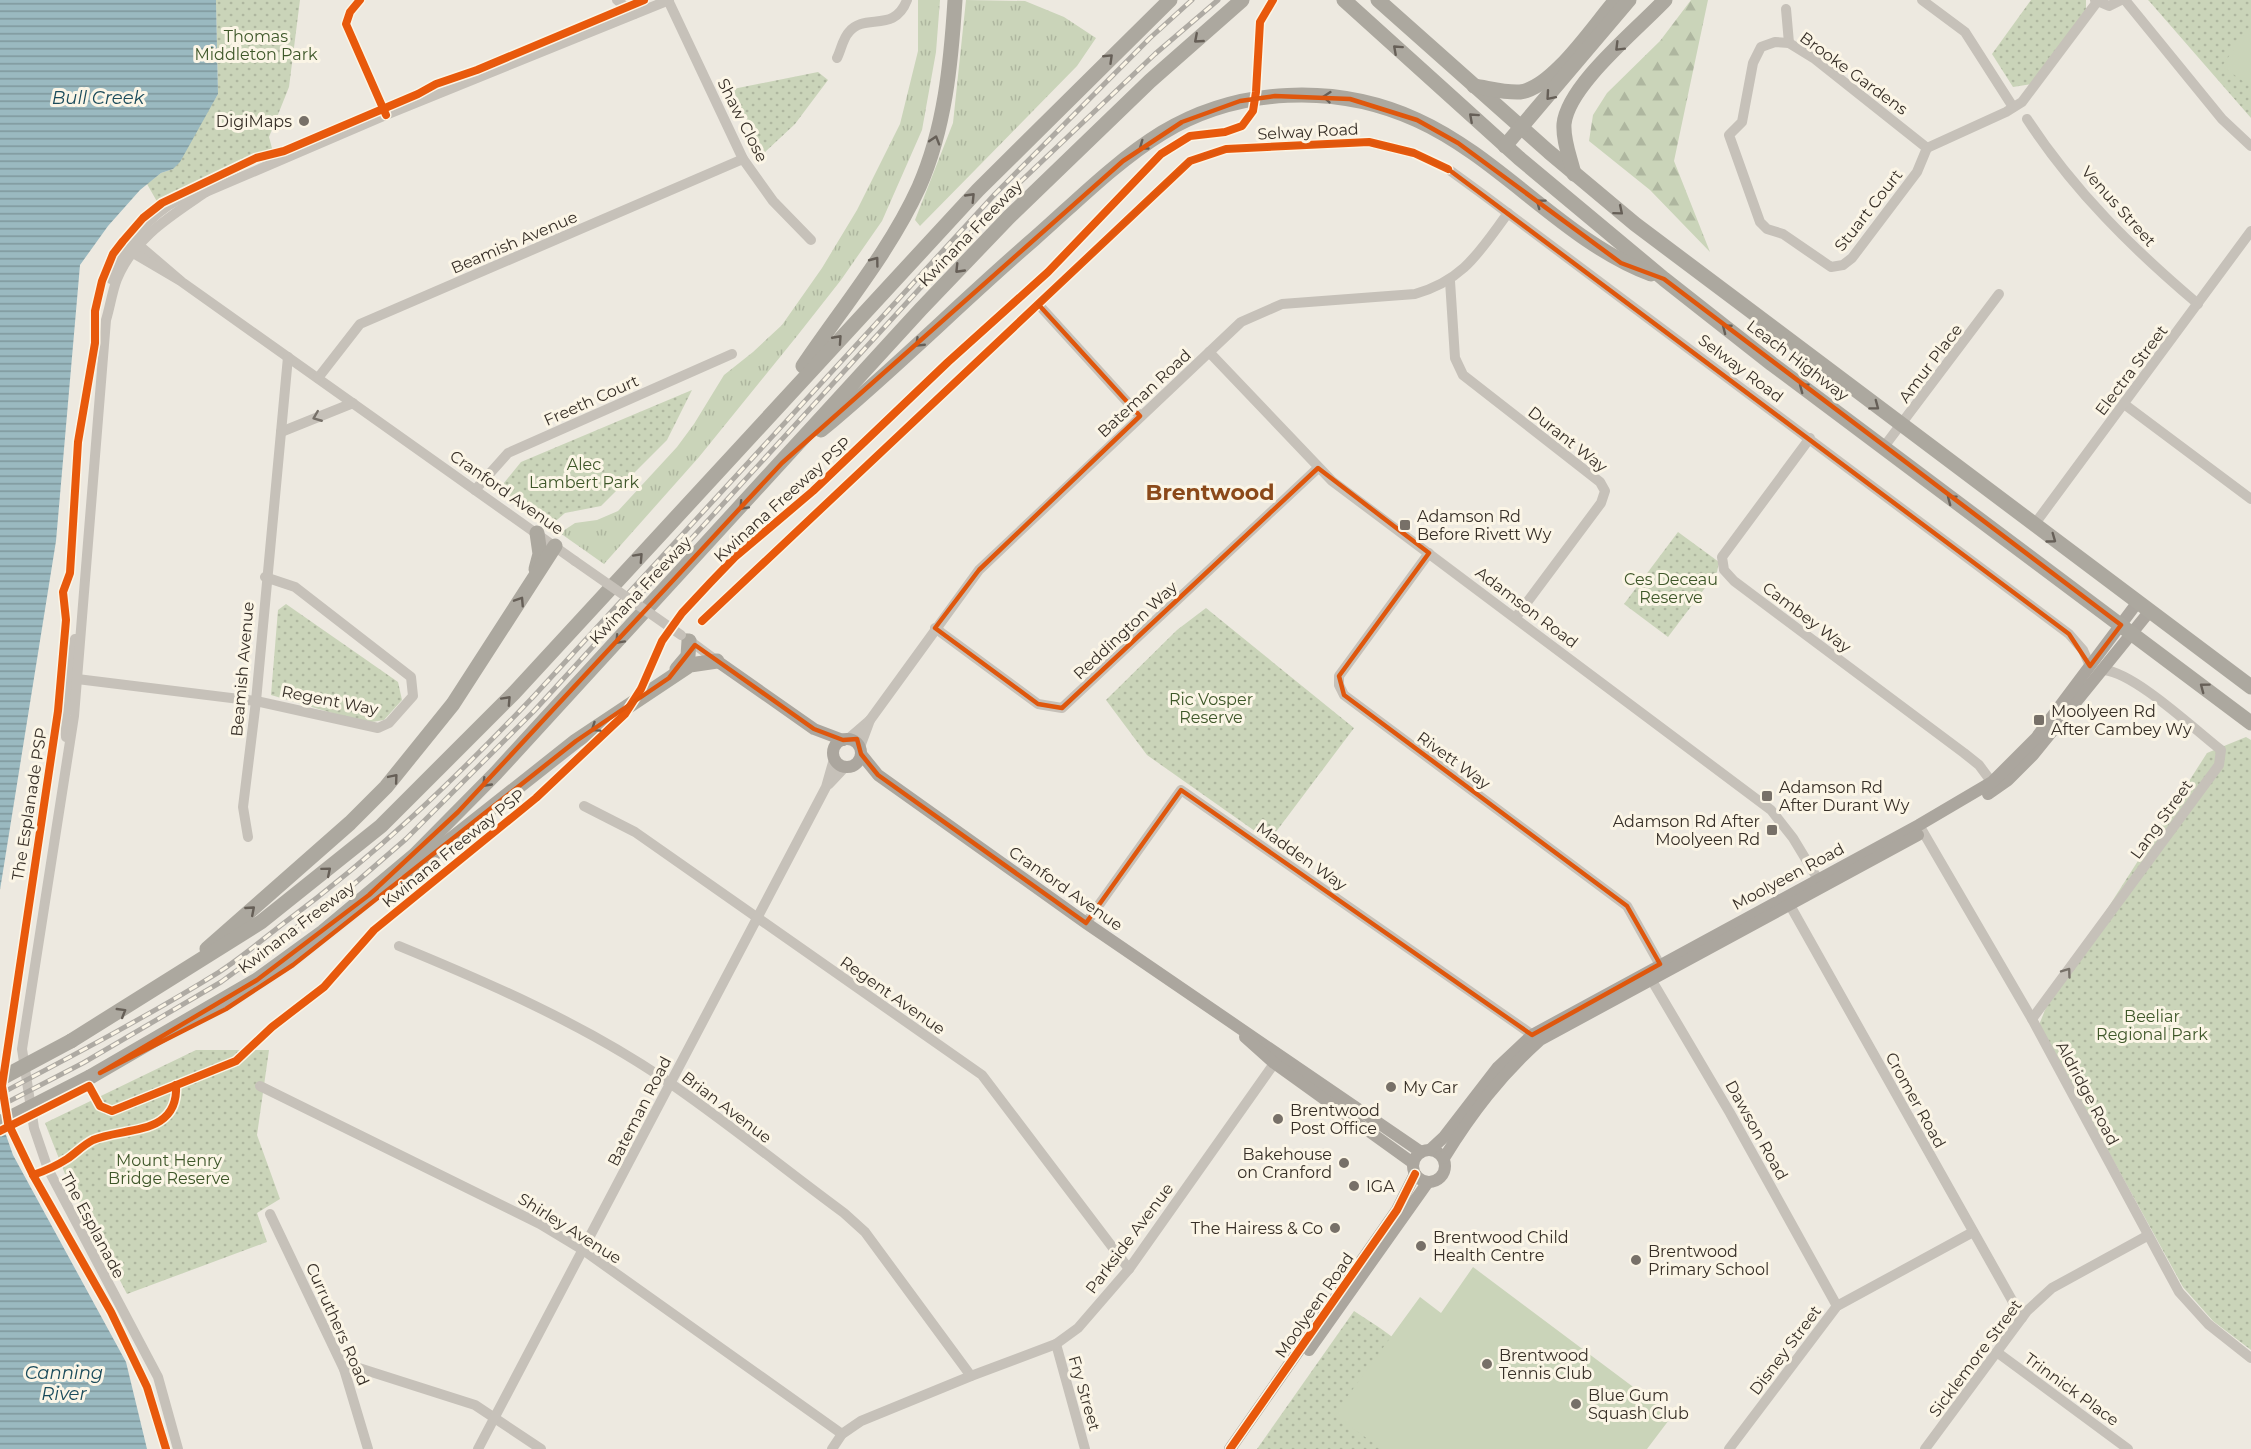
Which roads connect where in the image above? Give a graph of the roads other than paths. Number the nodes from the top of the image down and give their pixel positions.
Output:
1 (360, 0) edge
2 (617, 0) edge
3 (668, 0) edge
4 (907, 0) edge
5 (955, 0) edge
6 (1170, 0) edge
7 (1242, 0) edge
8 (1344, 0) edge
9 (1378, 0) edge
10 (1616, 0) edge
11 (1629, 0) edge
12 (1665, 0) edge
13 (1922, 0) edge
14 (2123, 0) edge
15 (2096, 1) edge
16 (1786, 9) dead end
17 (634, 14) junction
18 (1789, 43) junction
19 (837, 58) dead end
20 (1473, 86) junction
21 (2013, 107) junction
22 (386, 115) junction
23 (2027, 119) dead end
24 (1521, 128) junction
25 (1505, 146) junction
26 (2251, 146) edge
27 (1927, 148) junction
28 (743, 159) junction
29 (1574, 174) junction
30 (1508, 213) junction
31 (1760, 222) joint
32 (2251, 231) edge
33 (812, 240) dead end
34 (132, 247) junction
35 (1664, 279) junction
36 (1450, 281) junction
37 (1999, 294) dead end
38 (1038, 304) junction
39 (2198, 304) junction
40 (1209, 352) junction
41 (732, 354) dead end
42 (288, 357) junction
43 (318, 378) junction
44 (352, 403) junction
45 (2124, 404) junction
46 (770, 413) junction
47 (1140, 416) junction
48 (1901, 425) junction
49 (281, 432) junction
50 (1810, 438) junction
51 (1883, 448) junction
52 (782, 463) junction
53 (1318, 468) junction
54 (475, 490) junction
55 (2251, 500) edge
56 (2034, 525) junction
57 (537, 533) junction
58 (555, 546) junction
59 (1429, 553) junction
60 (265, 577) junction
61 (533, 580) junction
62 (2143, 607) junction
63 (1516, 617) junction
64 (702, 621) dead end
65 (935, 628) junction
66 (2127, 629) junction
67 (685, 638) junction
68 (717, 661) junction
69 (2090, 666) junction
70 (2104, 670) junction
71 (669, 678) junction
72 (73, 679) junction
73 (2251, 687) edge
74 (256, 700) junction
75 (870, 720) junction
76 (2251, 723) edge
77 (814, 729) junction
78 (845, 739) junction
79 (860, 751) junction
80 (834, 756) junction
81 (849, 766) junction
82 (878, 775) junction
83 (1994, 785) junction
84 (826, 787) junction
85 (584, 806) dead end
86 (1921, 828) junction
87 (248, 837) dead end
88 (1820, 882) junction
89 (1787, 900) junction
90 (757, 918) junction
91 (1086, 923) junction
92 (399, 946) dead end
93 (1662, 968) junction
94 (1649, 975) junction
95 (176, 977) junction
96 (2032, 1019) junction
97 (1536, 1037) junction
98 (1277, 1059) junction
99 (95, 1075) junction
100 (0, 1079) edge
101 (670, 1083) junction
102 (260, 1086) dead end
103 (0, 1123) edge
104 (1426, 1151) junction
105 (1443, 1158) junction
106 (1414, 1169) junction
107 (1428, 1182) junction
108 (270, 1215) dead end
109 (1973, 1232) junction
110 (2147, 1236) junction
111 (583, 1250) junction
112 (1129, 1269) junction
113 (1837, 1306) junction
114 (2022, 1318) junction
115 (1056, 1344) junction
116 (1998, 1353) junction
117 (2251, 1358) edge
118 (344, 1369) junction
119 (970, 1376) junction
120 (495, 1417) junction
121 (842, 1434) junction
122 (178, 1449) edge
123 (368, 1449) edge
124 (478, 1449) edge
125 (541, 1449) edge
126 (832, 1449) edge
127 (1085, 1449) edge
128 (1230, 1449) edge
129 (1239, 1449) edge
130 (1729, 1449) edge
131 (1925, 1449) edge
132 (2128, 1449) edge

1 - 22 street
2 - 17 street
3 - 17 street, The Esplanade
3 - 28 street, Shaw Close
4 - 19 street
46 -> 5 highway
46 -> 6 highway, Kwinana Freeway
7 -> 52 highway, Kwinana Freeway
25 -> 8 highway, Leach Highway
9 - 20 highway, Leach Highway
10 - 20 highway
11 -> 24 highway
12 -> 29 highway
13 - 21 street
14 - 15 street
14 - 26 street
15 - 21 street
16 - 18 street
17 - 22 street, The Esplanade
18 - 27 street, Brooke Gardens
18 - 31 street, Brooke Gardens
20 - 24 highway, Leach Highway
21 - 27 street
22 - 34 street, The Esplanade
23 - 39 street, Venus Street
24 - 25 highway
24 - 29 highway, Leach Highway
25 - 35 highway, Leach Highway
27 - 31 street, Stuart Court
28 - 33 street, Shaw Close
28 - 43 street, Beamish Avenue
29 -> 48 highway, Leach Highway
30 - 36 street, Bateman Road
30 - 38 street, Selway Road
30 - 50 street, Selway Road
32 - 39 street, Electra Street
34 - 42 street, Cranford Avenue
34 - 72 street, The Esplanade
51 -> 35 highway, Leach Highway
35 -> 52 highway
36 - 40 street, Bateman Road
36 - 63 street, Durant Way
37 - 48 street, Amur Place
38 - 47 street
38 - 64 street, Selway Road
39 - 45 street, Electra Street
40 - 47 street, Bateman Road
40 - 53 street, Adamson Road
41 - 54 street, Freeth Court
42 - 43 street, Cranford Avenue
42 - 49 street, Beamish Avenue
43 - 44 street, Cranford Avenue
44 -> 49 street
44 - 54 street, Cranford Avenue
45 - 55 street
45 - 56 street, Electra Street
95 -> 46 highway, Kwinana Freeway
47 - 65 street, Bateman Road
48 - 51 street, Amur Place
48 - 56 highway, Leach Highway
49 - 60 street, Beamish Avenue
50 - 69 street, Selway Road
50 - 83 street, Cambey Way
66 -> 51 highway, Leach Highway
52 -> 99 highway, Kwinana Freeway
53 - 59 street, Adamson Road
53 - 65 street, Reddington Way
54 - 57 street, Cranford Avenue
56 -> 62 highway, Leach Highway
57 - 58 street, Cranford Avenue
57 - 61 highway
58 - 61 highway
58 - 67 street, Cranford Avenue, bridge
59 - 63 street, Adamson Road
59 - 93 street, Rivett Way
60 - 74 street, Beamish Avenue
60 - 74 street, Regent Way
95 -> 61 highway
62 - 66 main road, Moolyeen Road
62 - 73 highway, Leach Highway
63 - 88 street, Adamson Road
65 - 75 street, Bateman Road
66 - 69 main road, Moolyeen Road
66 - 70 main road, Moolyeen Road
76 -> 66 highway, Leach Highway
67 - 68 street, Cranford Avenue
67 - 71 highway
68 - 71 highway
68 - 77 main road, Cranford Avenue
69 - 83 main road, Moolyeen Road
70 - 83 main road, Moolyeen Road
96 -> 70 street, Lang Street
71 -> 99 highway
72 - 74 street, Regent Way
72 - 122 street, The Esplanade
74 - 87 street, Beamish Avenue
75 - 78 street, Bateman Road
75 - 79 street, Bateman Road
77 - 78 main road, Cranford Avenue
77 - 80 main road, Cranford Avenue
78 - 79 main road, Cranford Avenue
78 - 80 main road
79 - 81 main road
79 - 82 main road, Cranford Avenue
80 - 81 main road, Cranford Avenue
80 - 84 street, Bateman Road
81 - 82 main road, Cranford Avenue
81 - 84 street, Bateman Road
82 - 91 main road, Cranford Avenue
83 - 86 main road, Moolyeen Road
84 - 90 street, Bateman Road
85 - 90 street, Regent Avenue
86 - 88 main road, Moolyeen Road
86 - 96 street, Aldridge Road
88 - 89 main road, Moolyeen Road
89 - 93 main road, Moolyeen Road
89 - 109 street, Cromer Road
90 - 101 street, Bateman Road
90 - 112 street, Regent Avenue
91 - 97 street, Madden Way
91 - 98 main road, Cranford Avenue
92 - 101 street, Brian Avenue
93 - 94 main road, Moolyeen Road
94 - 97 main road, Moolyeen Road
94 - 113 street, Dawson Road
100 -> 95 highway, Kwinana Freeway, bridge
96 - 110 street, Aldridge Road
97 - 104 main road, Moolyeen Road
97 - 105 main road, Moolyeen Road
98 - 104 main road, Cranford Avenue
98 - 106 main road, Cranford Avenue
98 - 112 street, Parkside Avenue
99 - 103 highway, Kwinana Freeway, bridge
101 - 111 street, Bateman Road
101 - 119 street, Brian Avenue
102 - 111 street, Shirley Avenue
104 - 105 main road
104 - 106 main road, Moolyeen Road
105 - 107 main road, Moolyeen Road
106 - 107 main road
106 - 128 main road, Moolyeen Road
107 - 129 main road, Moolyeen Road
108 - 118 street, Curruthers Road
109 - 113 street, Disney Street
109 - 114 street, Cromer Road
110 - 114 street, Sicklemore Street
110 - 117 street, Aldridge Road
111 - 120 street, Bateman Road
111 - 121 street, Shirley Avenue
112 - 115 street, Parkside Avenue
113 - 130 street, Disney Street
114 - 116 street, Sicklemore Street
115 - 119 street, Parkside Avenue
115 - 127 street, Fry Street
116 - 131 street, Sicklemore Street
116 - 132 street, Trinnick Place
118 - 120 street
118 - 123 street, Curruthers Road
119 - 121 street, Parkside Avenue
120 - 124 street, Bateman Road
120 - 125 street
121 - 126 street, Parkside Avenue

